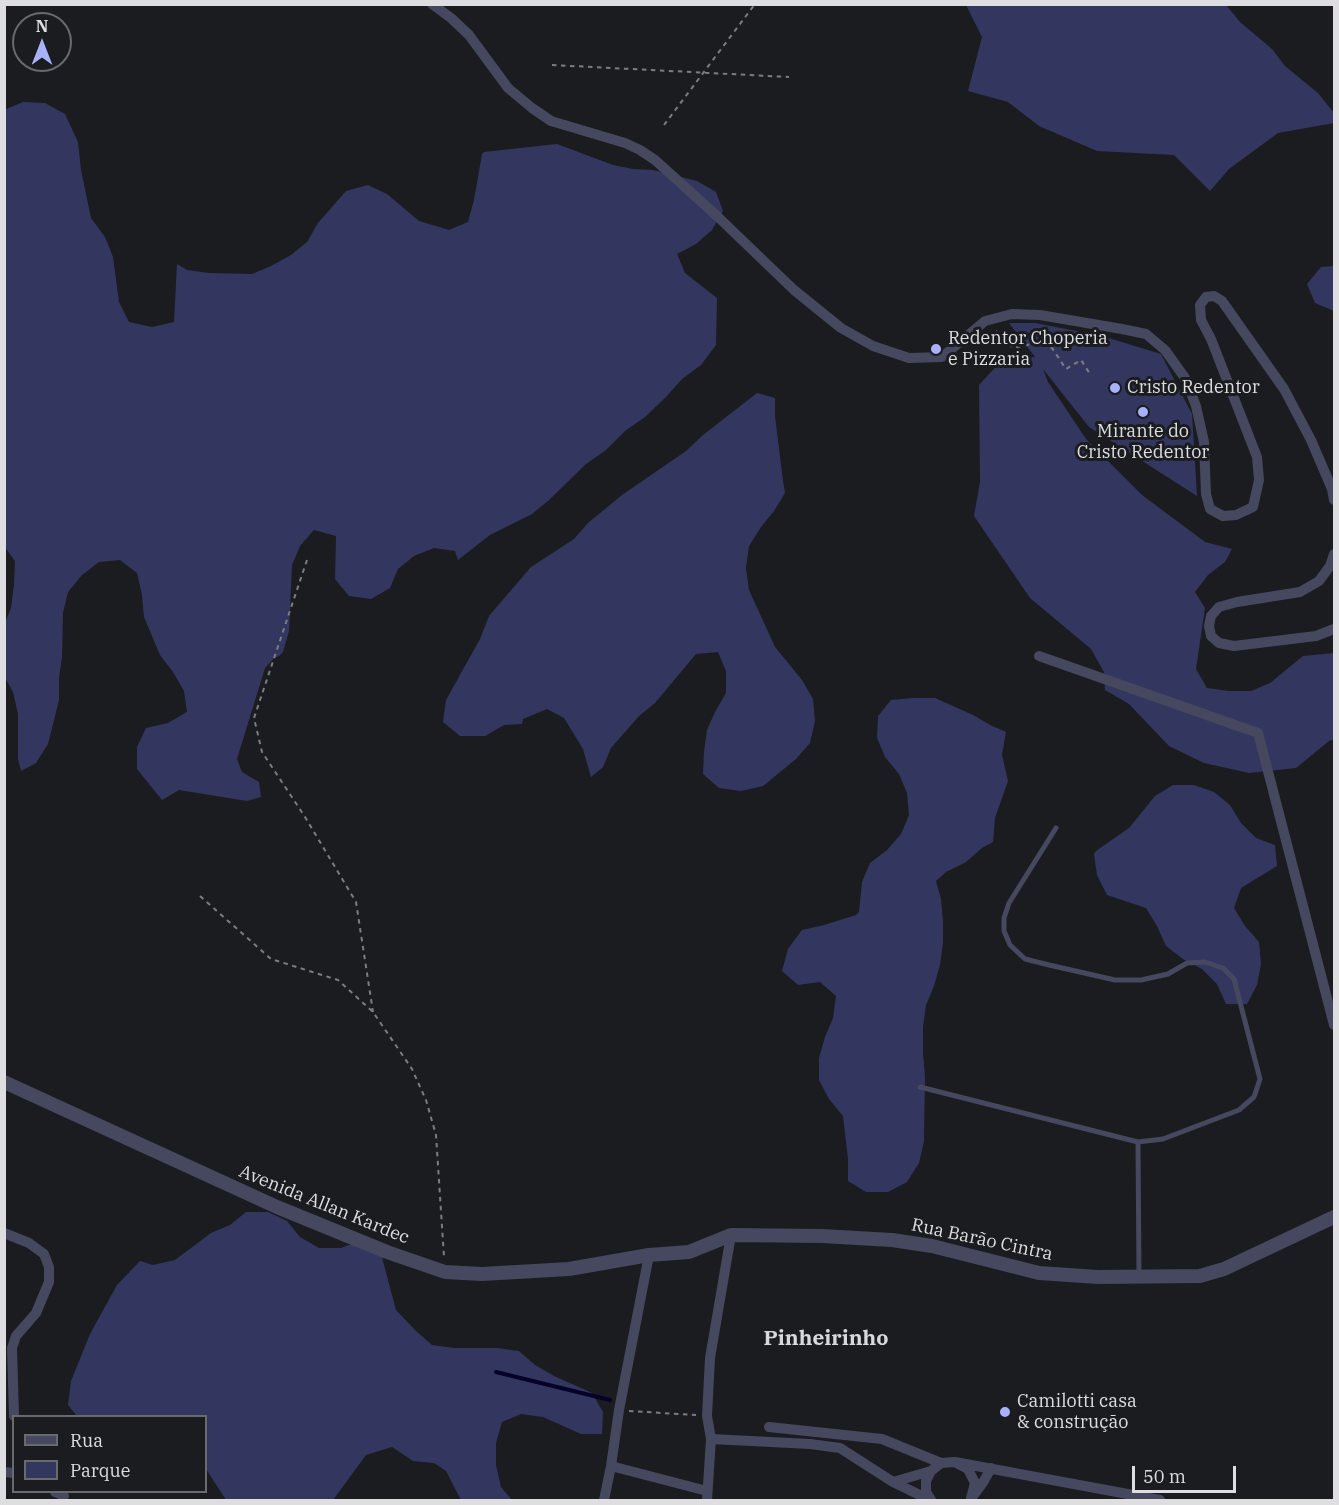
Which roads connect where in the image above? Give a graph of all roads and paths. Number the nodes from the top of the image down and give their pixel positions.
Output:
1 (432, 4) edge
2 (755, 4) edge
3 (552, 65) dead end
4 (704, 73) junction
5 (789, 77) dead end
6 (664, 125) dead end
7 (985, 321) junction
8 (1090, 374) dead end
9 (1335, 500) edge
10 (1335, 554) edge
11 (307, 560) dead end
12 (1335, 629) edge
13 (1039, 656) dead end
14 (1056, 828) dead end
15 (200, 896) dead end
16 (373, 1012) junction
17 (1335, 1025) edge
18 (4, 1082) edge
19 (920, 1087) dead end
20 (1138, 1142) junction
21 (1335, 1217) edge
22 (4, 1233) edge
23 (731, 1235) junction
24 (649, 1255) junction
25 (445, 1272) junction
26 (1139, 1277) junction
27 (619, 1410) junction
28 (14, 1415) edge
29 (707, 1416) junction
30 (769, 1427) dead end
31 (711, 1439) junction
32 (955, 1462) junction
33 (941, 1463) junction
34 (612, 1466) junction
35 (991, 1468) junction
36 (931, 1471) junction
37 (893, 1482) junction
38 (707, 1496) edge
39 (970, 1499) edge
40 (604, 1500) edge
41 (930, 1500) edge
42 (1161, 1500) edge

1 - 7 street
2 - 4 path
3 - 4 path
4 - 5 path
4 - 6 path
7 - 8 path
7 - 9 street
10 - 12 street
11 - 16 path
13 - 17 street
14 - 20 lane
15 - 16 path
16 - 25 path
18 - 25 street, Avenida Allan Kardec
19 - 20 lane
20 - 26 lane
21 - 26 street, Rua Barão Cintra
22 - 28 street
23 - 24 street, Rua Barão Cintra
23 - 26 street, Rua Barão Cintra
23 - 29 street
24 - 25 street, Avenida Allan Kardec
24 - 27 street
27 - 29 path
27 - 34 street
29 - 31 street
30 - 33 street
31 - 37 street
31 - 38 street
32 - 33 street
32 - 35 street
32 - 39 street
33 - 36 street
34 - 38 street
34 - 40 street
35 - 39 street
35 - 42 street
36 - 37 street
36 - 41 street
37 - 41 street

